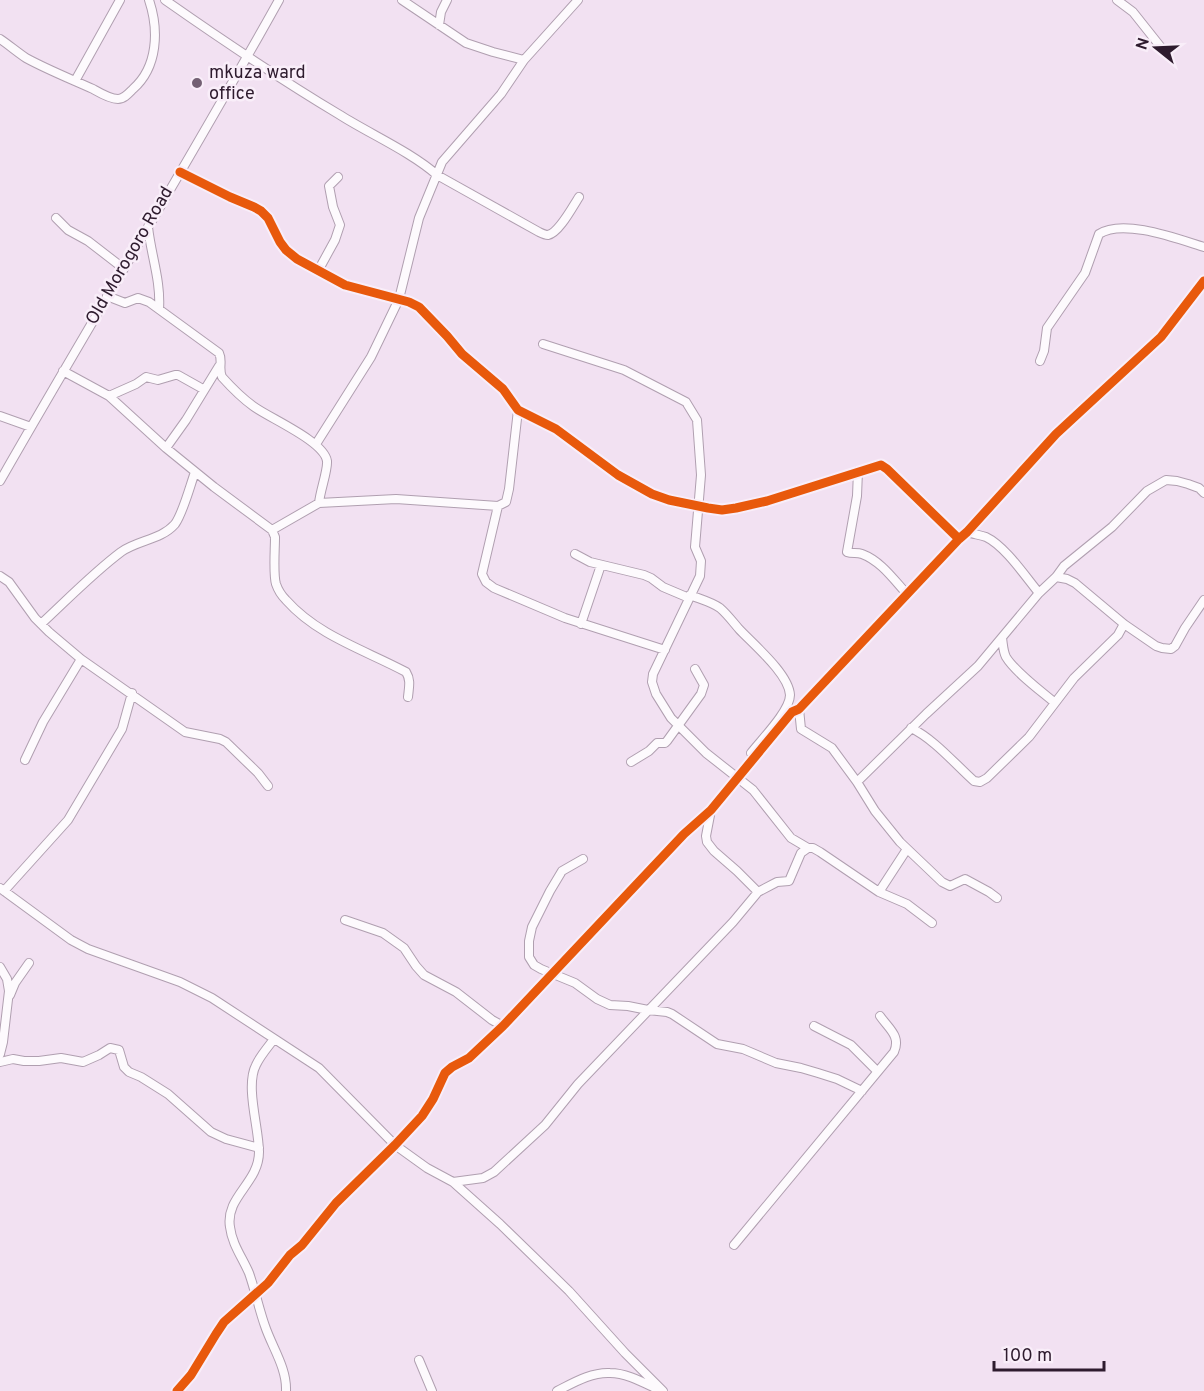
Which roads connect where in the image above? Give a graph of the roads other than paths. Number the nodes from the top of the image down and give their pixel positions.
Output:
1 (120, 0) edge
2 (149, 0) edge
3 (165, 0) edge
4 (279, 0) edge
5 (402, 0) edge
6 (447, 0) edge
7 (1117, 0) edge
8 (572, 2) edge
9 (440, 25) junction
10 (0, 39) edge
11 (1160, 46) dead end
12 (247, 57) junction
13 (524, 60) junction
14 (75, 81) junction
15 (180, 171) junction
16 (434, 172) junction
17 (338, 177) dead end
18 (579, 197) dead end
19 (56, 218) dead end
20 (148, 227) junction
21 (1204, 247) edge
22 (123, 268) junction
23 (318, 271) junction
24 (1204, 280) edge
25 (107, 296) junction
26 (399, 299) junction
27 (159, 309) junction
28 (543, 344) dead end
29 (1040, 361) dead end
30 (220, 364) junction
31 (63, 371) junction
32 (204, 389) junction
33 (109, 396) junction
34 (518, 410) junction
35 (0, 416) edge
36 (31, 428) junction
37 (316, 444) junction
38 (166, 448) junction
39 (858, 471) junction
40 (195, 472) junction
41 (0, 481) edge
42 (1204, 494) edge
43 (319, 503) junction
44 (498, 506) junction
45 (697, 506) junction
46 (272, 530) junction
47 (967, 532) junction
48 (959, 539) junction
49 (574, 554) dead end
50 (601, 565) junction
51 (0, 576) edge
52 (1056, 577) junction
53 (1039, 593) junction
54 (907, 594) junction
55 (689, 597) junction
56 (1204, 600) edge
57 (41, 624) junction
58 (581, 624) junction
59 (1124, 624) junction
60 (1002, 638) junction
61 (665, 650) junction
62 (81, 659) junction
63 (695, 669) dead end
64 (132, 693) junction
65 (408, 697) dead end
66 (1055, 703) junction
67 (799, 709) junction
68 (679, 724) junction
69 (911, 728) junction
70 (25, 760) dead end
71 (631, 762) dead end
72 (736, 777) junction
73 (857, 782) junction
74 (268, 786) dead end
75 (711, 810) junction
76 (808, 848) junction
77 (907, 849) junction
78 (583, 859) dead end
79 (2, 890) edge
80 (758, 892) junction
81 (879, 892) junction
82 (997, 898) dead end
83 (345, 920) dead end
84 (932, 923) dead end
85 (29, 963) dead end
86 (0, 967) edge
87 (553, 975) junction
88 (8, 999) junction
89 (648, 1010) junction
90 (880, 1016) dead end
91 (503, 1026) junction
92 (814, 1026) dead end
93 (274, 1039) junction
94 (0, 1054) edge
95 (0, 1062) edge
96 (877, 1071) junction
97 (862, 1091) junction
98 (395, 1145) junction
99 (259, 1148) junction
100 (453, 1182) junction
101 (734, 1245) dead end
102 (255, 1294) junction
103 (419, 1360) dead end
104 (177, 1391) edge
105 (286, 1391) edge
106 (432, 1391) edge
107 (557, 1391) edge
108 (663, 1391) edge

1 - 14 street
2 - 14 street
3 - 12 street
4 - 12 street, Old Morogoro Road
5 - 9 street
6 - 9 street
7 - 11 street
8 - 13 street
9 - 13 street
10 - 14 street
12 - 15 street, Old Morogoro Road
12 - 16 street
13 - 16 street
15 - 20 street, Old Morogoro Road
15 - 23 street
16 - 18 street
16 - 26 street
17 - 23 street
19 - 22 street
20 - 22 street, Old Morogoro Road
20 - 27 street
21 - 29 street
22 - 25 street, Old Morogoro Road
23 - 26 street
24 - 47 street
25 - 27 street
25 - 31 street, Old Morogoro Road
26 - 34 street
26 - 37 street
27 - 30 street
28 - 45 street
30 - 32 street
30 - 37 street
31 - 33 street
31 - 36 street, Old Morogoro Road
32 - 33 street
32 - 38 street
33 - 38 street
34 - 44 street
34 - 45 street
35 - 36 street
36 - 41 street, Old Morogoro Road
37 - 43 street
38 - 40 street
39 - 45 street
39 - 48 street
39 - 54 street
40 - 46 street
40 - 57 street
42 - 52 street
43 - 44 street
43 - 46 street
44 - 58 street
45 - 55 street
46 - 65 street
47 - 48 street
47 - 53 street
48 - 54 street
49 - 50 street
50 - 55 street
50 - 58 street
51 - 57 street
52 - 53 street
52 - 59 street
53 - 60 street
54 - 67 street
55 - 61 street
55 - 72 street
56 - 59 street
57 - 62 street
58 - 61 street
59 - 66 street
60 - 66 street
60 - 69 street
61 - 68 street
62 - 64 street
62 - 70 street
63 - 68 street
64 - 74 street
64 - 79 street
66 - 69 street
67 - 72 street
67 - 73 street
68 - 71 street
68 - 72 street
69 - 73 street
72 - 75 street
72 - 76 street
73 - 77 street
75 - 80 street
75 - 87 street
76 - 80 street
76 - 81 street
77 - 81 street
77 - 82 street
78 - 87 street
79 - 93 street
80 - 89 street
81 - 84 street
83 - 91 street
85 - 88 street
86 - 88 street
87 - 89 street
87 - 91 street
88 - 94 street
89 - 97 street
89 - 100 street
90 - 96 street
91 - 98 street
92 - 96 street
93 - 98 street
93 - 99 street
95 - 99 street
96 - 97 street
97 - 101 street
98 - 100 street
98 - 102 street
99 - 102 street
100 - 108 street
102 - 104 street
102 - 105 street
103 - 106 street
107 - 108 street

